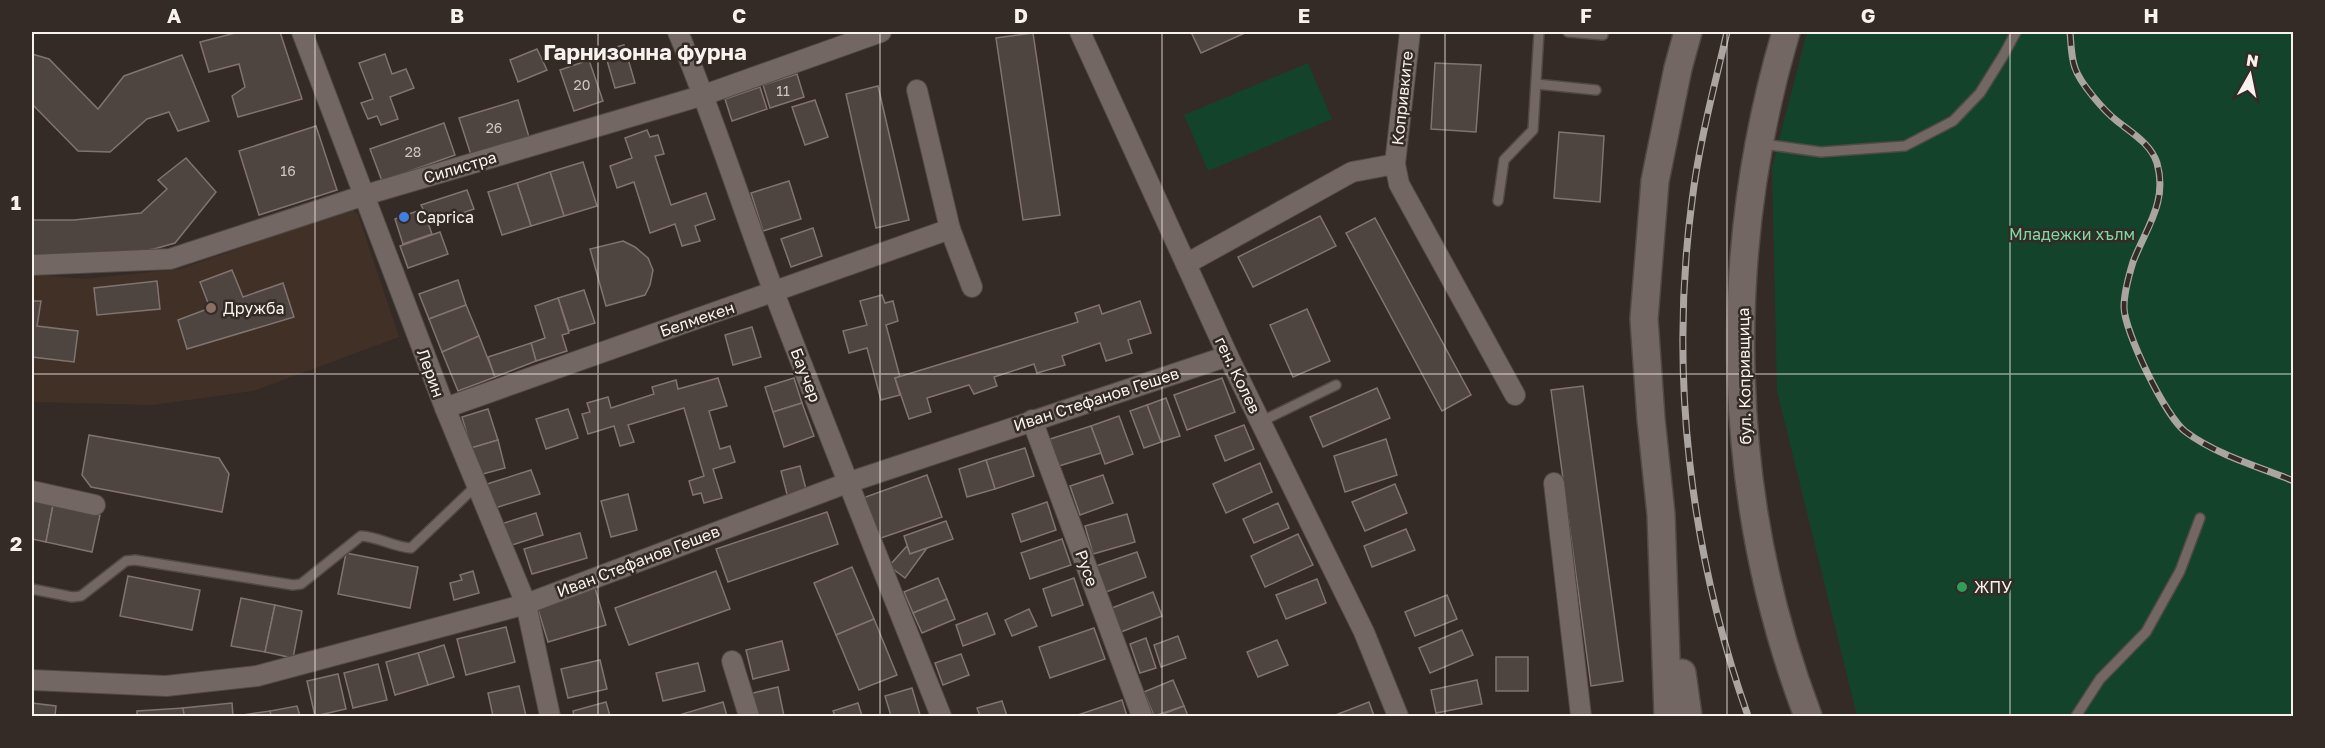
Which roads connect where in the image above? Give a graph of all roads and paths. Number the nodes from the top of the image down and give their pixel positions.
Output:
1 (302, 32) edge
2 (678, 32) edge
3 (881, 32) edge
4 (1080, 32) edge
5 (1410, 32) edge
6 (1539, 32) edge
7 (1568, 32) edge
8 (1688, 32) edge
9 (1786, 32) edge
10 (2016, 32) edge
11 (1603, 35) dead end
12 (1536, 84) junction
13 (917, 90) dead end
14 (1596, 90) dead end
15 (704, 95) junction
16 (1759, 143) junction
17 (1395, 164) junction
18 (365, 195) junction
19 (1498, 201) dead end
20 (950, 229) junction
21 (1186, 264) junction
22 (32, 265) edge
23 (972, 286) dead end
24 (774, 292) junction
25 (1228, 356) junction
26 (1336, 385) dead end
27 (1515, 395) dead end
28 (445, 408) junction
29 (1032, 420) junction
30 (1260, 422) junction
31 (847, 483) junction
32 (1554, 483) dead end
33 (477, 485) junction
34 (32, 491) edge
35 (95, 506) dead end
36 (1661, 514) junction
37 (2200, 519) dead end
38 (32, 589) edge
39 (526, 604) junction
40 (732, 661) dead end
41 (32, 680) edge
42 (550, 717) edge
43 (749, 717) edge
44 (941, 717) edge
45 (1142, 717) edge
46 (1398, 717) edge
47 (1581, 717) edge
48 (1668, 717) edge
49 (1688, 717) edge
50 (1808, 717) edge
51 (2076, 717) edge

1 - 18 street, Лерин
2 - 15 street, Баучер
3 - 15 street, Силистра
4 - 21 street, ген. Колев
5 - 17 street, Копривките
6 - 12 lane
7 - 11 lane
8 - 36 main road
9 - 16 main road, бул. Копривщица
10 - 16 lane
12 - 14 lane
12 - 19 lane
13 - 20 street
15 - 18 street, Силистра
15 - 24 street, Баучер
16 - 50 main road, бул. Копривщица
17 - 21 street
17 - 27 street
18 - 22 street, Силистра
18 - 28 street, Лерин
20 - 23 street
20 - 24 street, Белмекен
21 - 25 street, ген. Колев
24 - 28 street, Белмекен
24 - 31 street, Баучер
25 - 29 street, Иван Стефанов Гешев
25 - 30 street, ген. Колев
26 - 30 lane
28 - 33 street, Лерин
29 - 31 street, Иван Стефанов Гешев
29 - 45 street, Русе
30 - 46 street, ген. Колев
31 - 39 street, Иван Стефанов Гешев
31 - 44 street, Баучер
32 - 47 street
33 - 38 lane
33 - 39 street, Лерин
34 - 35 street
36 - 48 main road
36 - 49 main road
37 - 51 lane
39 - 41 street, Иван Стефанов Гешев
39 - 42 street, Лерин
40 - 43 street

